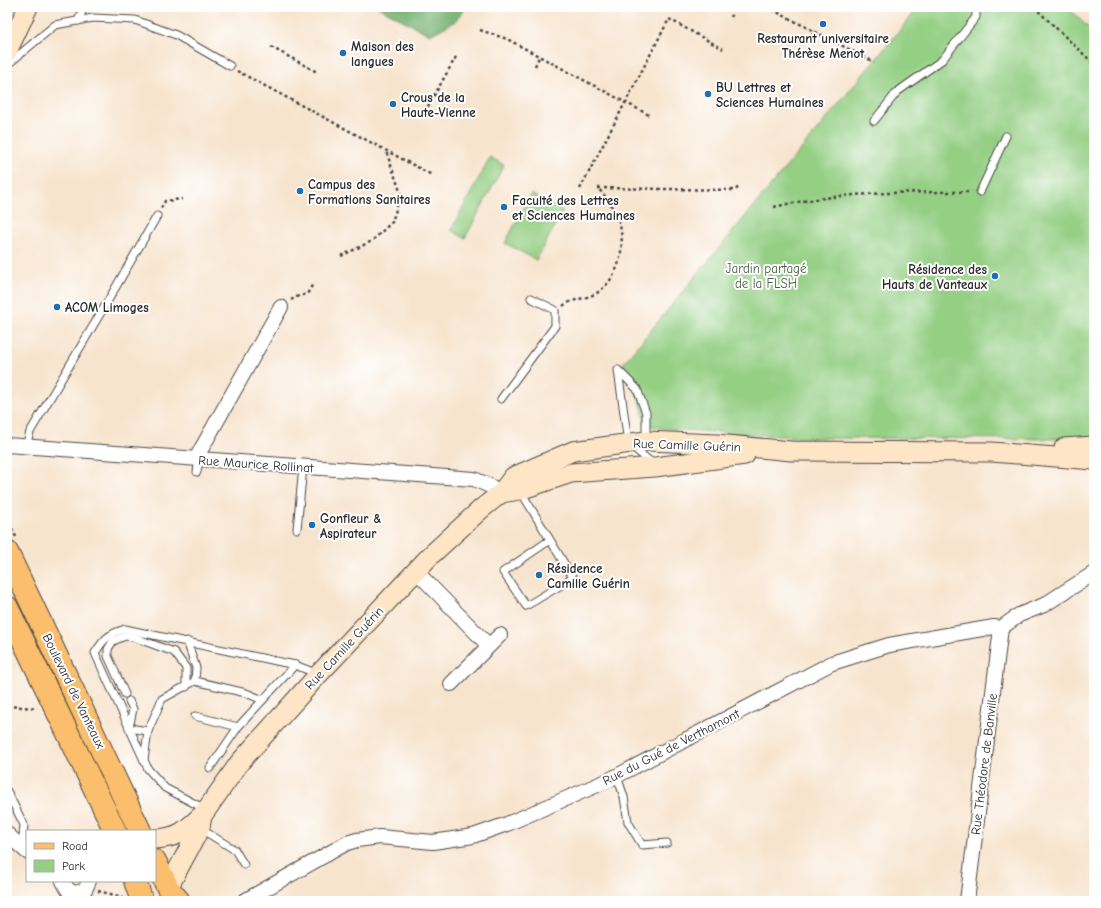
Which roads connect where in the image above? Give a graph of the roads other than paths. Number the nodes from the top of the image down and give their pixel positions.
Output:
1 (28, 7) edge
2 (84, 7) edge
3 (976, 7) edge
4 (78, 21) junction
5 (7, 52) edge
6 (7, 65) edge
7 (230, 66) road end
8 (874, 121) dead end
9 (1006, 136) dead end
10 (980, 192) road end
11 (156, 216) road end
12 (531, 298) dead end
13 (281, 307) road end
14 (500, 399) dead end
15 (7, 445) edge
16 (637, 445) junction
17 (26, 446) junction
18 (1094, 446) edge
19 (792, 451) junction
20 (991, 452) junction
21 (1094, 460) edge
22 (198, 466) junction
23 (303, 467) junction
24 (655, 467) junction
25 (577, 472) junction
26 (520, 490) junction
27 (501, 493) junction
28 (297, 529) dead end
29 (550, 540) junction
30 (7, 552) edge
31 (416, 572) junction
32 (1094, 573) edge
33 (7, 608) edge
34 (1001, 628) junction
35 (500, 635) dead end
36 (187, 641) junction
37 (489, 646) junction
38 (295, 665) junction
39 (318, 674) junction
40 (195, 680) junction
41 (451, 684) dead end
42 (186, 687) junction
43 (125, 694) dead end
44 (263, 700) junction
45 (130, 701) dead end
46 (195, 716) dead end
47 (238, 726) junction
48 (129, 728) junction
49 (148, 731) junction
50 (144, 760) junction
51 (210, 768) dead end
52 (617, 776) junction
53 (7, 791) edge
54 (203, 818) junction
55 (115, 830) edge
56 (140, 830) edge
57 (7, 834) edge
58 (156, 839) edge
59 (667, 843) dead end
60 (24, 849) edge
61 (156, 864) edge
62 (244, 865) dead end
63 (62, 882) edge
64 (88, 885) edge
65 (167, 897) edge
66 (244, 901) edge
67 (967, 901) edge

1 - 5 main road
2 - 4 lane
3 - 8 lane
4 - 6 lane
4 - 7 lane
9 - 10 lane
11 - 17 lane
12 - 14 lane
13 - 22 street
15 - 17 street, Rue Maurice Rollinat
16 - 16 lane
16 - 19 main road, Rue Camille Guérin
16 - 24 lane
16 - 25 main road
16 - 27 main road, Rue Camille Guérin
17 - 22 street, Rue Maurice Rollinat
18 - 20 main road, Rue Camille Guérin
19 - 20 main road, Rue Camille Guérin
19 - 24 main road, Rue Camille Guérin
20 - 21 main road, Rue Camille Guérin
22 - 23 street, Rue Maurice Rollinat
23 - 27 street, Rue Maurice Rollinat
23 - 28 lane
24 - 25 main road, Rue Camille Guérin
25 - 26 main road, Rue Camille Guérin
26 - 27 main road, Rue Camille Guérin
26 - 29 lane
27 - 31 main road, Rue Camille Guérin
29 - 29 lane
30 - 56 main road, Boulevard de Vanteaux
31 - 37 street
31 - 39 main road, Rue Camille Guérin
32 - 34 street
33 - 55 main road, Boulevard de Vanteaux
34 - 52 street, Rue du Gué de Verthamont
34 - 67 street, Rue Théodore de Banville
35 - 37 street
36 - 38 lane
36 - 40 lane
36 - 48 lane
37 - 41 street
38 - 39 lane
38 - 44 lane
39 - 54 main road, Rue Camille Guérin
40 - 42 lane
40 - 44 lane
42 - 43 lane
42 - 49 lane
44 - 47 lane
45 - 48 lane
46 - 47 lane
47 - 51 lane
48 - 49 lane
48 - 50 lane
49 - 50 lane
50 - 54 lane
52 - 59 lane
52 - 66 street, Rue du Gué de Verthamont
53 - 60 lane
54 - 58 main road, Rue Camille Guérin
54 - 62 lane
54 - 65 main road, Rue Camille Guérin
57 - 60 street
61 - 65 main road
63 - 64 street

